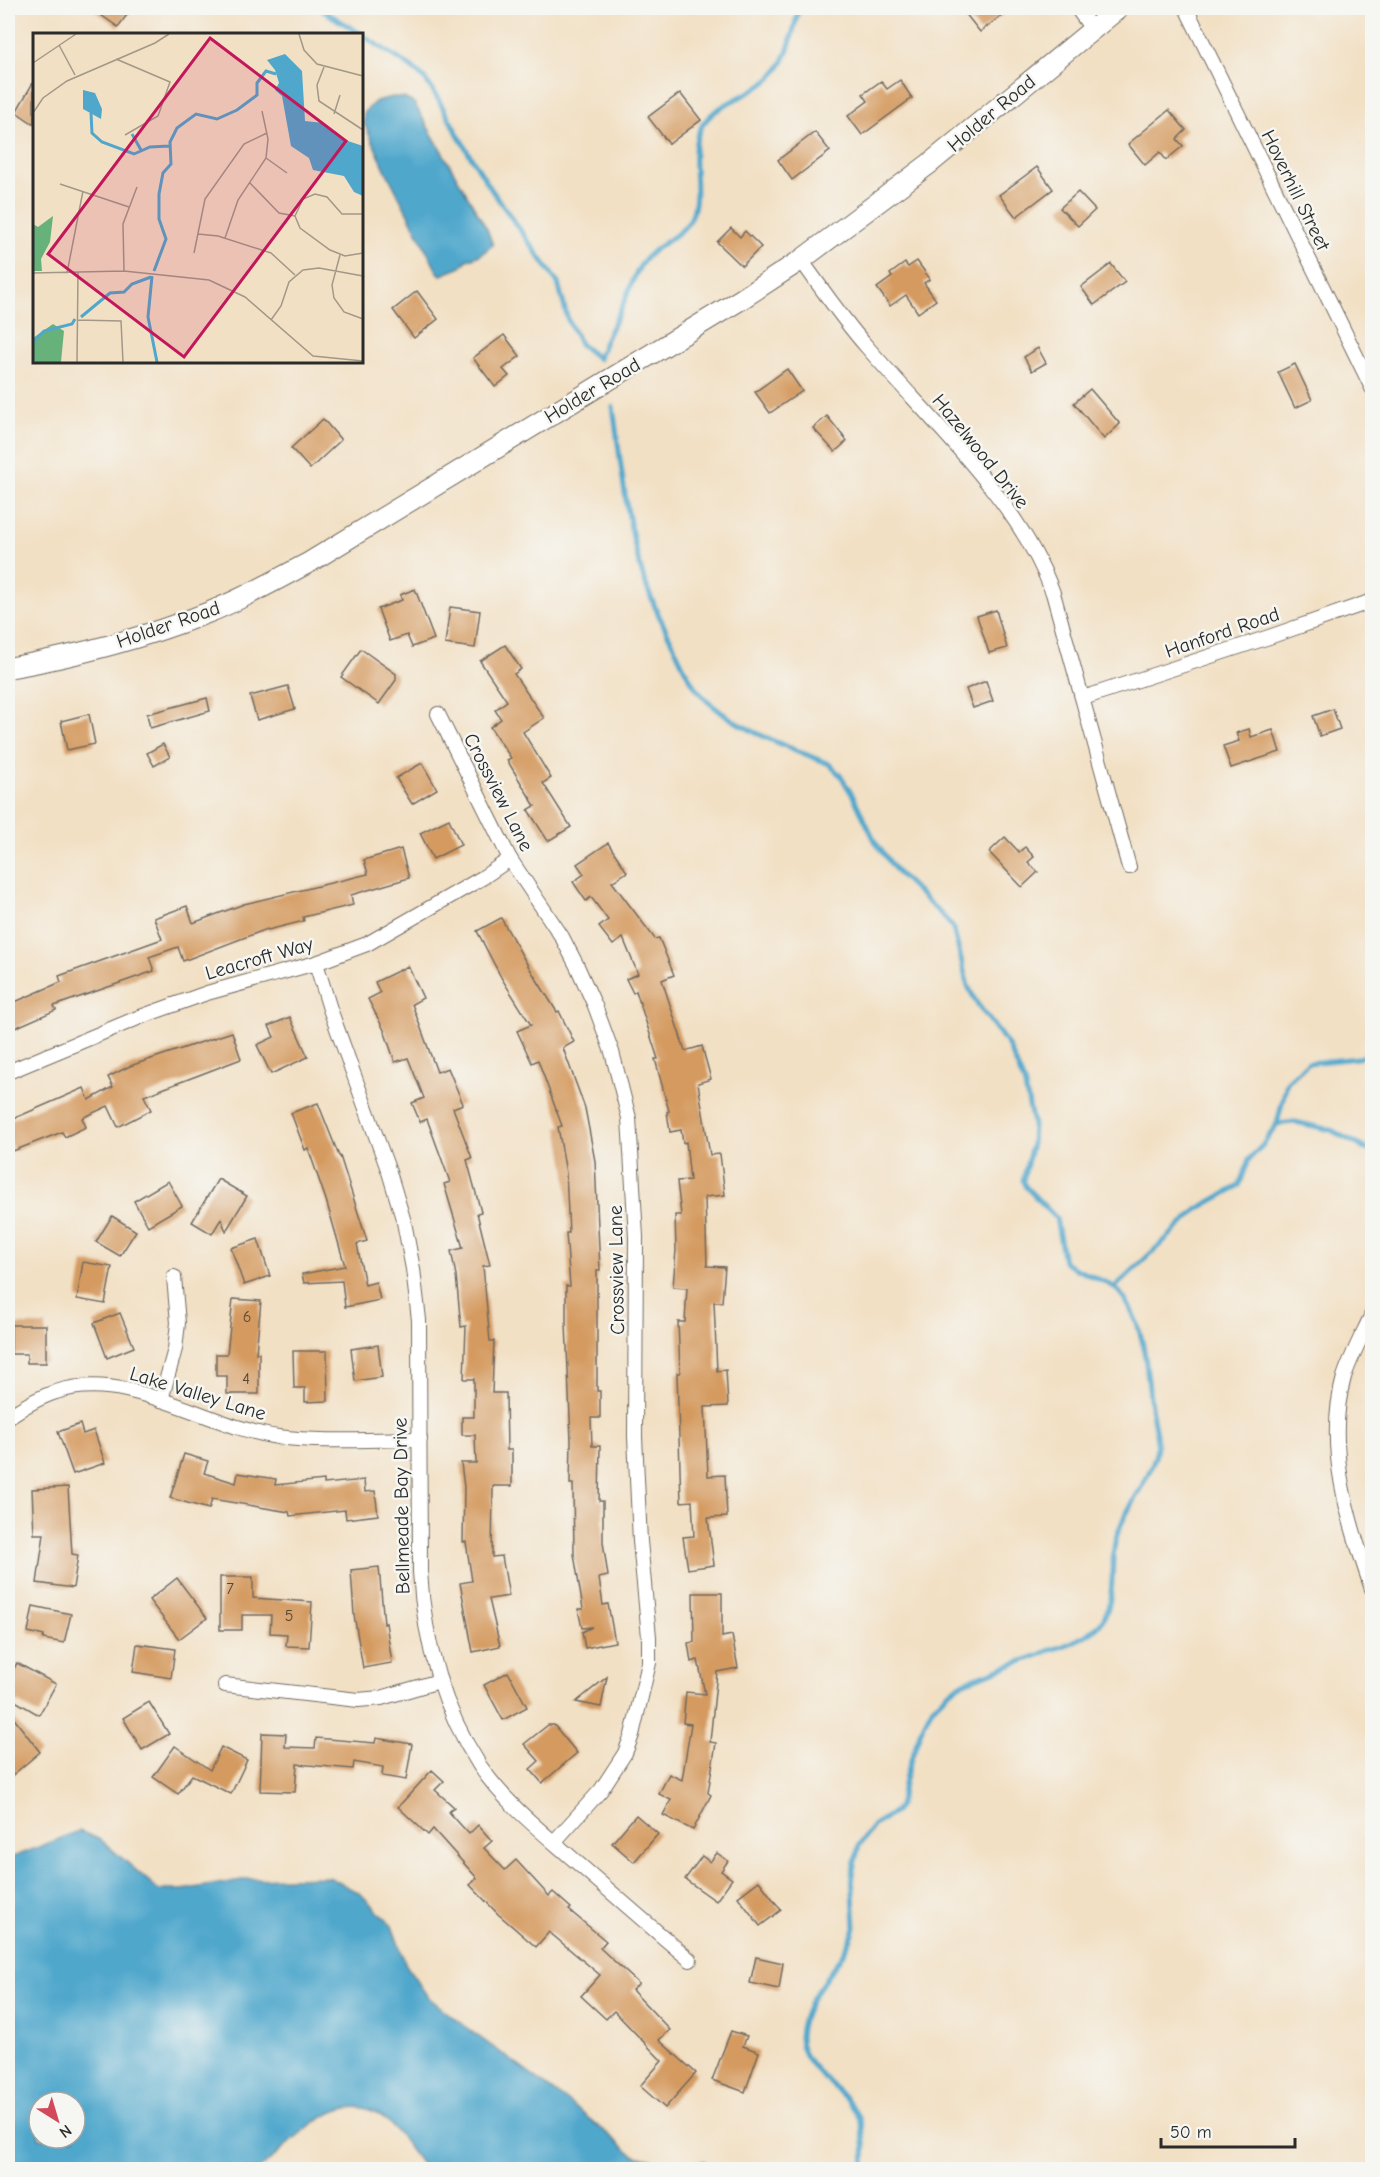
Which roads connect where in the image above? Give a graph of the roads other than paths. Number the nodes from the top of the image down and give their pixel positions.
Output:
1 (1077, 8) edge
2 (1119, 8) edge
3 (1186, 8) edge
4 (1092, 29) junction
5 (801, 260) junction
6 (1372, 388) edge
7 (1372, 601) edge
8 (8, 668) edge
9 (1083, 698) junction
10 (438, 714) dead end
11 (510, 859) junction
12 (1129, 867) dead end
13 (316, 963) junction
14 (8, 1072) edge
15 (174, 1277) dead end
16 (1372, 1314) edge
17 (162, 1400) junction
18 (8, 1417) edge
19 (420, 1439) junction
20 (1372, 1589) edge
21 (439, 1681) junction
22 (225, 1685) dead end
23 (554, 1842) junction
24 (690, 1960) dead end

1 - 4 street
2 - 4 street, Holder Road
3 - 6 street, Hoverhill Street
4 - 5 street, Holder Road
5 - 8 street, Holder Road
5 - 9 street, Hazelwood Drive
7 - 9 street, Hanford Road
9 - 12 street, Hazelwood Drive
10 - 11 street, Crossview Lane
11 - 13 street, Leacroft Way
11 - 23 street, Crossview Lane
13 - 14 street, Leacroft Way
13 - 19 street, Bellmeade Bay Drive
15 - 17 street
16 - 20 street
17 - 18 street, Lake Valley Lane
17 - 19 street, Lake Valley Lane
19 - 21 street, Bellmeade Bay Drive
21 - 22 street
21 - 23 street, Bellmeade Bay Drive
23 - 24 street, Bellmeade Bay Drive

